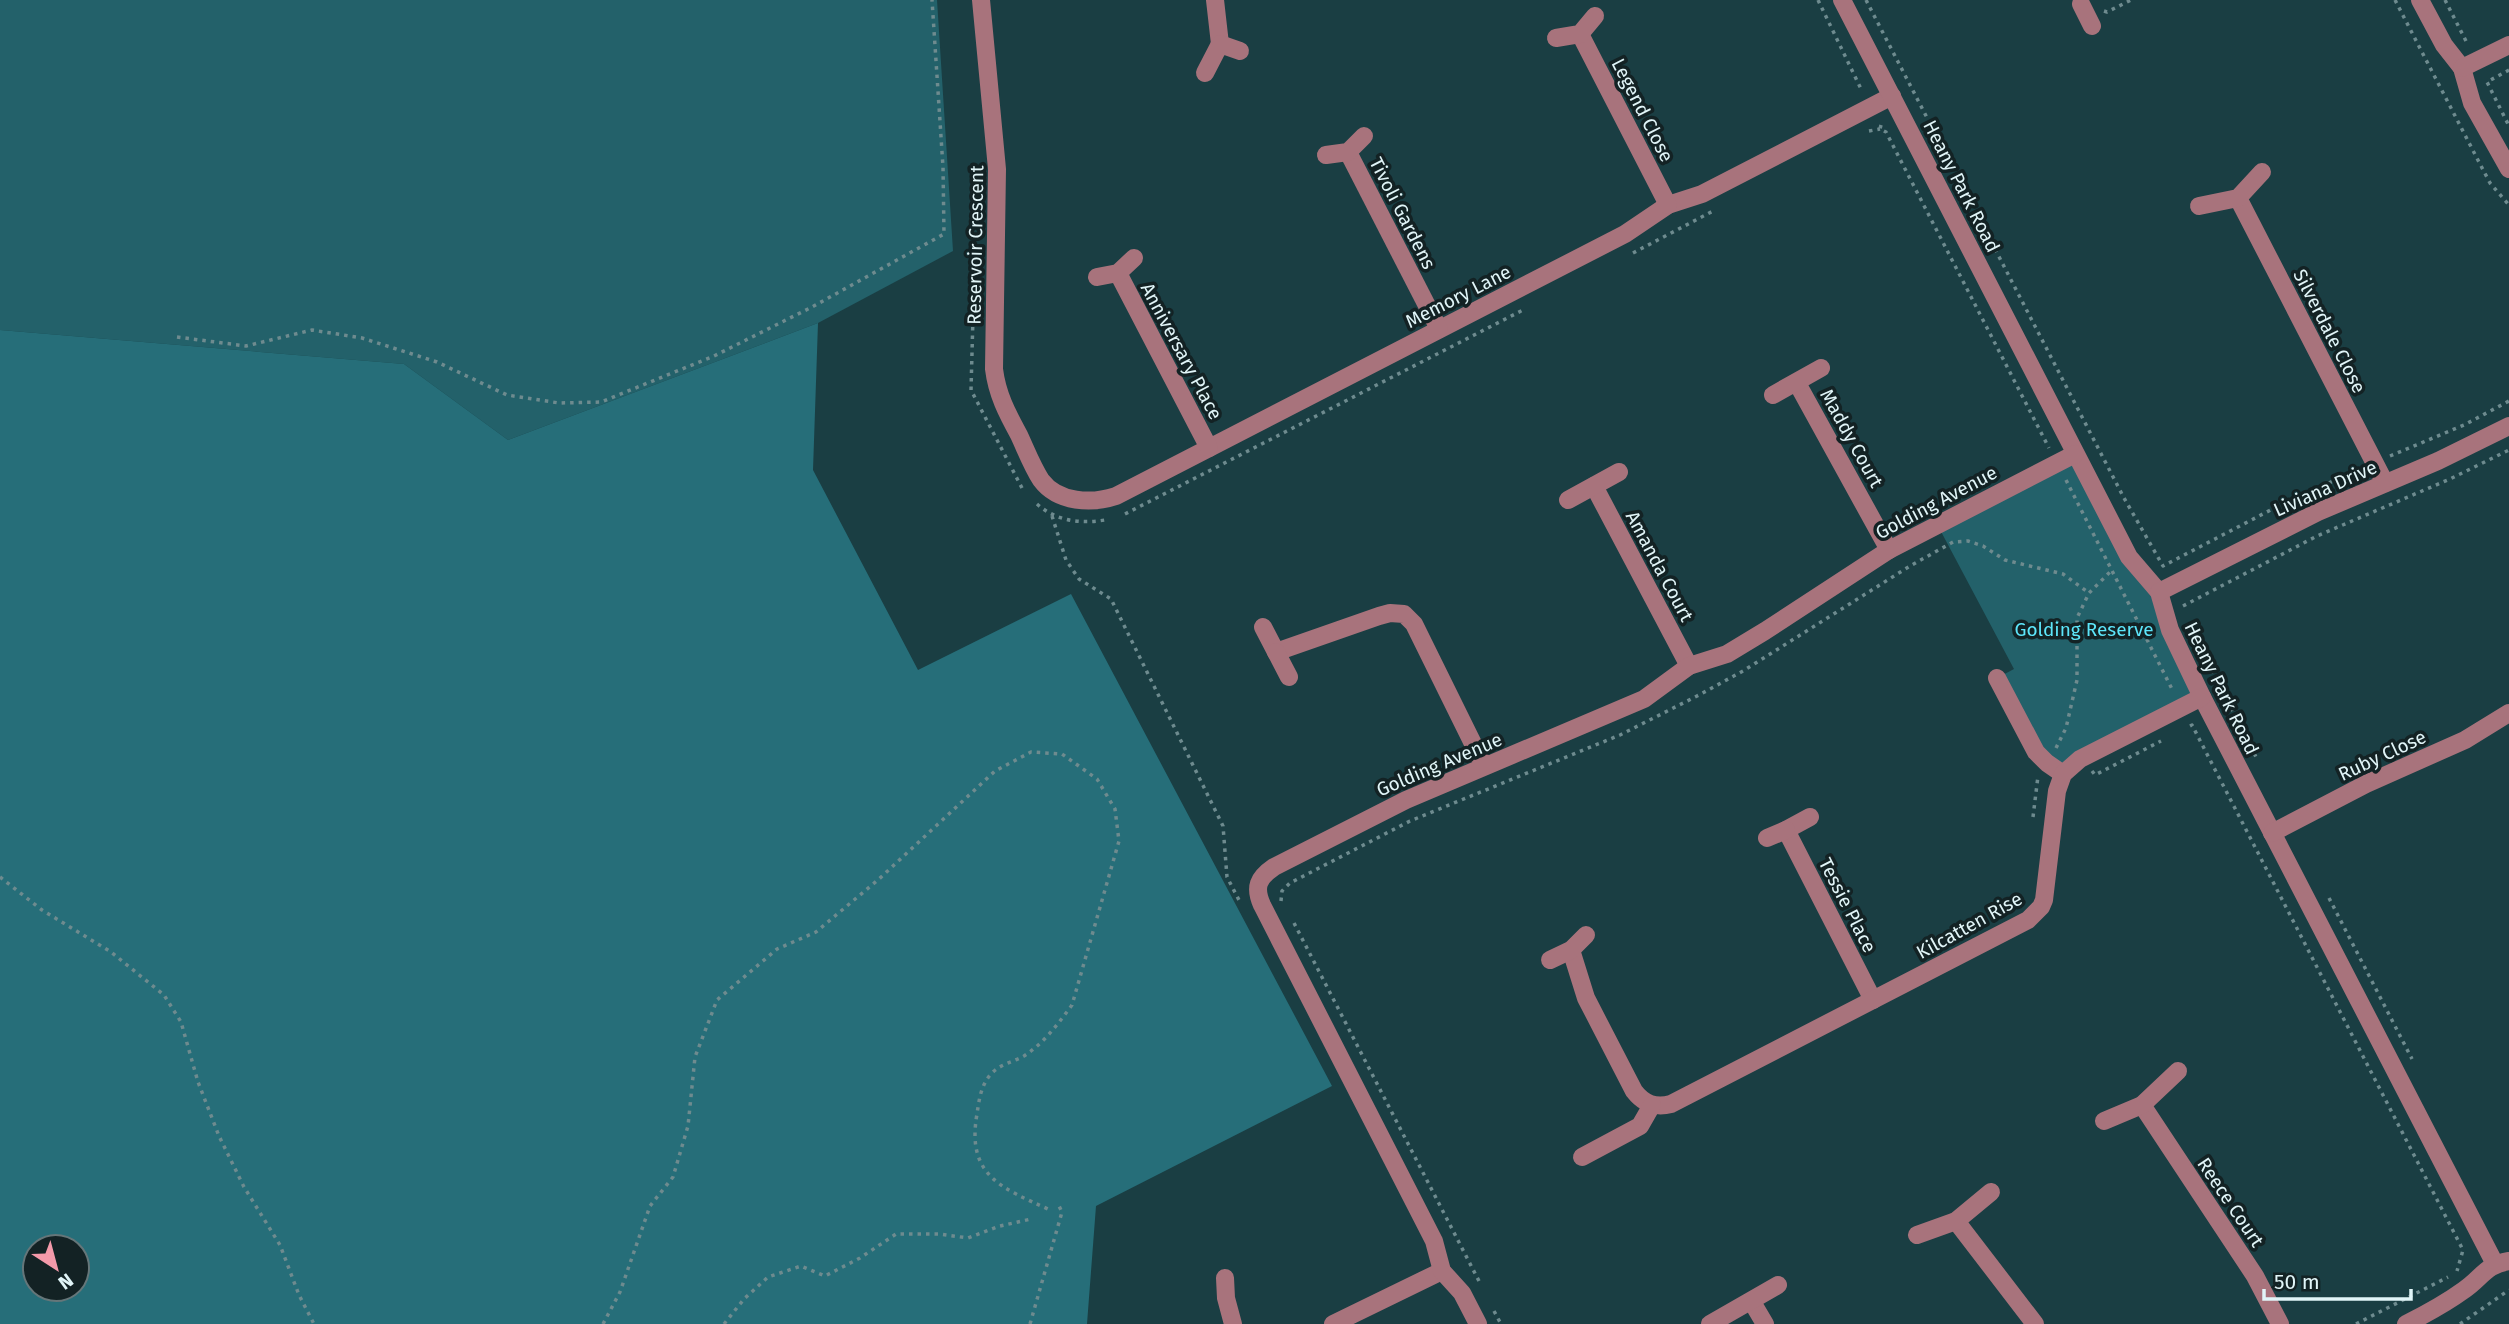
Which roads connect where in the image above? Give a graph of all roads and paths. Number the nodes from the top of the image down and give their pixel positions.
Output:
1 (932, 0) edge
2 (981, 0) edge
3 (1215, 0) edge
4 (1818, 0) edge
5 (1842, 0) edge
6 (1867, 0) edge
7 (2131, 0) edge
8 (2395, 0) edge
9 (2420, 0) edge
10 (2445, 0) edge
11 (2085, 9) edge
12 (1595, 16) dead end
13 (1580, 34) junction
14 (1556, 38) dead end
15 (1220, 44) junction
16 (2509, 44) edge
17 (2469, 46) dead end
18 (1240, 51) dead end
19 (2462, 68) junction
20 (2509, 70) edge
21 (1205, 73) dead end
22 (1863, 91) dead end
23 (1892, 96) junction
24 (1881, 125) dead end
25 (2509, 126) edge
26 (1364, 136) dead end
27 (1349, 152) junction
28 (1325, 155) dead end
29 (2509, 169) edge
30 (2262, 172) dead end
31 (2238, 198) junction
32 (1668, 205) junction
33 (2509, 205) edge
34 (2199, 206) dead end
35 (1134, 258) dead end
36 (1118, 273) junction
37 (1097, 277) dead end
38 (1439, 330) junction
39 (177, 337) dead end
40 (1821, 368) dead end
41 (1797, 383) junction
42 (1773, 396) dead end
43 (2509, 401) edge
44 (2509, 426) edge
45 (1209, 448) junction
46 (2049, 448) dead end
47 (2509, 450) edge
48 (2076, 454) junction
49 (2388, 457) dead end
50 (2360, 470) dead end
51 (1619, 472) dead end
52 (1042, 480) joint
53 (2066, 480) dead end
54 (2385, 483) junction
55 (1594, 486) junction
56 (1568, 500) dead end
57 (1052, 516) dead end
58 (1889, 550) junction
59 (2112, 570) junction
60 (2159, 592) junction
61 (2090, 593) junction
62 (2185, 617) dead end
63 (1263, 627) dead end
64 (1276, 652) junction
65 (2209, 665) dead end
66 (1689, 666) junction
67 (1289, 677) dead end
68 (1997, 678) dead end
69 (2173, 691) dead end
70 (2202, 697) junction
71 (2509, 713) edge
72 (2192, 725) dead end
73 (2054, 754) dead end
74 (2258, 761) dead end
75 (1484, 766) junction
76 (2041, 772) dead end
77 (2063, 774) junction
78 (1810, 817) dead end
79 (2033, 823) dead end
80 (1786, 830) junction
81 (2272, 833) junction
82 (1767, 838) dead end
83 (0, 877) edge
84 (1283, 908) dead end
85 (1245, 912) dead end
86 (1289, 916) dead end
87 (1586, 935) dead end
88 (1571, 950) junction
89 (1550, 960) dead end
90 (1873, 1000) junction
91 (2178, 1071) dead end
92 (1652, 1105) junction
93 (2142, 1105) junction
94 (2104, 1121) dead end
95 (1582, 1157) dead end
96 (1991, 1192) dead end
97 (1059, 1206) dead end
98 (1050, 1210) dead end
99 (1031, 1219) dead end
100 (1956, 1221) junction
101 (1917, 1235) dead end
102 (2502, 1262) edge
103 (1442, 1271) junction
104 (1225, 1278) dead end
105 (1778, 1285) dead end
106 (1482, 1288) dead end
107 (2509, 1290) edge
108 (1488, 1300) dead end
109 (1752, 1302) junction
110 (2417, 1322) edge
111 (314, 1324) edge
112 (603, 1324) edge
113 (724, 1324) edge
114 (1030, 1324) edge
115 (1233, 1324) edge
116 (1333, 1324) edge
117 (1478, 1324) edge
118 (1501, 1324) edge
119 (1710, 1324) edge
120 (1765, 1324) edge
121 (2035, 1324) edge
122 (2280, 1324) edge
123 (2357, 1324) edge
124 (2460, 1324) edge

1 - 39 path
2 - 52 street, Reservoir Crescent
3 - 15 street
4 - 22 path
5 - 23 street, Heany Park Road
6 - 50 path
7 - 11 path
8 - 33 path
9 - 19 street
10 - 17 path
12 - 13 street
13 - 14 street
13 - 32 street, Legend Close
15 - 18 street
15 - 21 street
16 - 19 street
19 - 29 street
20 - 25 path
23 - 32 street, Memory Lane
23 - 48 street, Heany Park Road
24 - 46 path
26 - 27 street, Tivoli Gardens
27 - 28 street, Tivoli Gardens
27 - 38 street, Tivoli Gardens
30 - 31 street
31 - 34 street
31 - 54 street, Silverdale Close
32 - 38 street, Memory Lane
35 - 36 street, Anniversary Place
36 - 37 street, Anniversary Place
36 - 45 street, Anniversary Place
38 - 45 street, Memory Lane
40 - 41 street, Maddy Court
41 - 42 street, Maddy Court
41 - 58 street, Maddy Court
43 - 49 path
44 - 54 street, Liviana Drive
45 - 52 street, Memory Lane
47 - 62 path
48 - 58 street, Golding Avenue
48 - 60 street, Heany Park Road
51 - 55 street
53 - 59 path
54 - 60 street, Liviana Drive
55 - 56 street
55 - 66 street, Amanda Court
57 - 85 path
58 - 66 street, Golding Avenue
59 - 61 path
59 - 69 path
60 - 70 street, Heany Park Road
61 - 73 path
61 - 84 path
63 - 64 street
64 - 67 street
64 - 75 street
65 - 74 path
66 - 75 street, Golding Avenue
68 - 77 street
70 - 77 street
70 - 81 street, Heany Park Road
71 - 81 street, Ruby Close
72 - 123 path
75 - 103 street, Golding Avenue
76 - 79 path
77 - 90 street, Kilcatten Rise
78 - 80 street
80 - 82 street
80 - 90 street, Tessie Place
81 - 102 street, Heany Park Road
83 - 111 path
86 - 106 path
87 - 88 street
88 - 89 street
88 - 92 street
90 - 92 street, Kilcatten Rise
91 - 93 street
92 - 95 street
93 - 94 street
93 - 122 street, Reece Court
96 - 100 street
97 - 114 path
98 - 112 path
99 - 113 path
100 - 101 street
100 - 121 street
102 - 110 street, Heany Park Road
103 - 116 street
103 - 117 street, Golding Avenue
104 - 115 street
105 - 109 street
107 - 124 path
108 - 118 path
109 - 119 street
109 - 120 street

